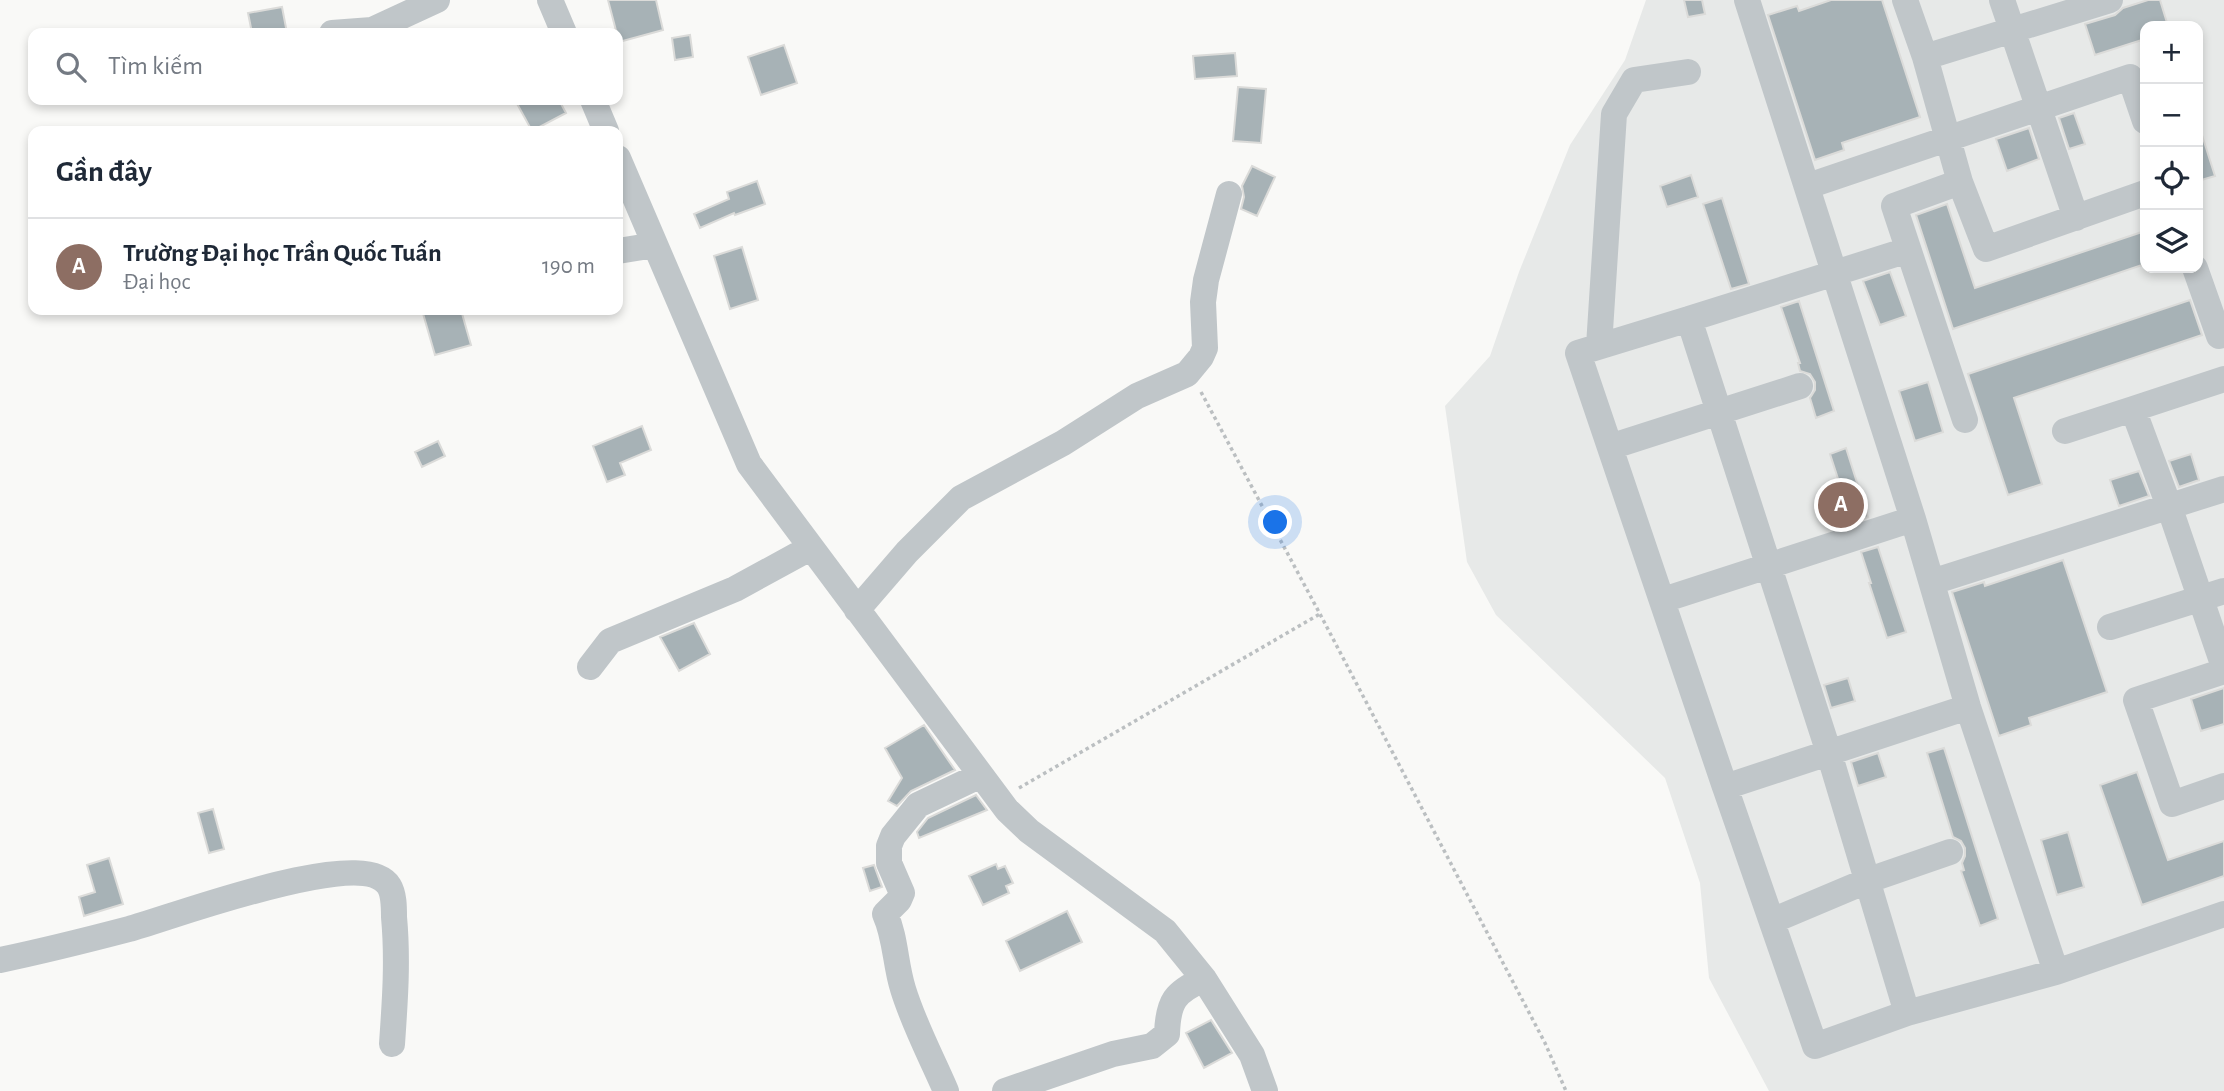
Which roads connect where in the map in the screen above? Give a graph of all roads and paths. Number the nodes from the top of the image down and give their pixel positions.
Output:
1 (437, 0) edge
2 (550, 0) edge
3 (1905, 0) edge
4 (2002, 0) edge
5 (2110, 0) edge
6 (1750, 1) edge
7 (376, 28) edge
8 (562, 28) edge
9 (2014, 31) junction
10 (1925, 57) junction
11 (1688, 72) dead end
12 (595, 105) edge
13 (2140, 106) edge
14 (2037, 108) junction
15 (604, 126) edge
16 (1949, 138) junction
17 (623, 170) edge
18 (1960, 182) junction
19 (1808, 186) junction
20 (1229, 194) dead end
21 (2140, 195) edge
22 (2076, 218) junction
23 (655, 245) junction
24 (623, 250) edge
25 (1908, 250) junction
26 (2197, 273) edge
27 (1834, 274) junction
28 (1689, 319) junction
29 (2222, 341) edge
30 (1599, 346) junction
31 (1190, 371) junction
32 (2224, 379) edge
33 (1800, 386) dead end
34 (2133, 409) junction
35 (1718, 414) junction
36 (1965, 420) dead end
37 (2065, 431) dead end
38 (1610, 447) junction
39 (2224, 489) edge
40 (2169, 506) junction
41 (1913, 519) junction
42 (810, 548) junction
43 (1768, 565) junction
44 (1932, 582) junction
45 (2212, 594) edge
46 (1663, 600) junction
47 (858, 610) junction
48 (1321, 614) junction
49 (2110, 627) dead end
50 (590, 667) dead end
51 (2224, 669) edge
52 (1968, 707) junction
53 (1829, 753) junction
54 (981, 775) junction
55 (2224, 786) edge
56 (1725, 787) junction
57 (999, 800) junction
58 (1950, 852) dead end
59 (1869, 880) junction
60 (2224, 914) edge
61 (1772, 921) junction
62 (0, 960) edge
63 (2056, 972) junction
64 (1204, 979) junction
65 (1907, 1013) junction
66 (392, 1044) dead end
67 (946, 1091) edge
68 (1005, 1091) edge
69 (1265, 1091) edge
70 (1566, 1091) edge

1 - 7 street
2 - 8 street
3 - 10 street
4 - 9 street
5 - 9 street
6 - 19 street
9 - 10 street
9 - 14 street
10 - 16 street
11 - 30 street
12 - 15 street
13 - 14 street
14 - 16 street
14 - 22 street
16 - 18 street
16 - 19 street
17 - 23 street
18 - 22 street
18 - 25 street
19 - 27 street
20 - 31 street
21 - 22 street
23 - 24 street
23 - 42 street
25 - 27 street
25 - 36 street
26 - 29 street
27 - 28 street
27 - 41 street
28 - 30 street
28 - 35 street
30 - 38 street
31 - 47 street
31 - 48 path
32 - 34 street
33 - 35 street
34 - 37 street
34 - 40 street
35 - 38 street
35 - 43 street
38 - 46 street
39 - 40 street
40 - 44 street
40 - 45 street
41 - 43 street
41 - 44 street
42 - 47 street
42 - 50 street
43 - 46 street
43 - 53 street
44 - 52 street
45 - 49 street
45 - 51 street
46 - 56 street
47 - 54 street
48 - 57 path
48 - 70 path
51 - 55 street
52 - 53 street
52 - 63 street
53 - 56 street
53 - 59 street
54 - 57 street
54 - 67 street
56 - 61 street
57 - 64 street
58 - 59 street
59 - 61 street
59 - 65 street
60 - 63 street
61 - 65 street
62 - 66 street
63 - 65 street
64 - 68 street
64 - 69 street

